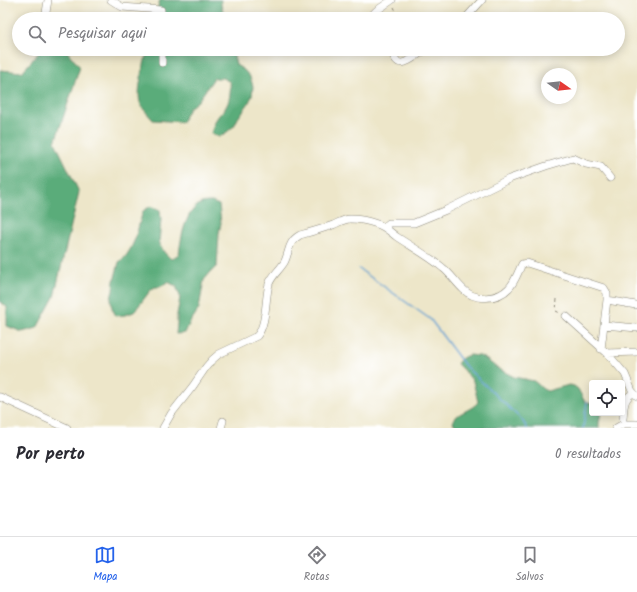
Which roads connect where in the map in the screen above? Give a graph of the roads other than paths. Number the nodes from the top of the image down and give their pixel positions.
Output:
1 (48, 0) edge
2 (111, 0) edge
3 (482, 0) edge
4 (389, 1) edge
5 (46, 12) edge
6 (161, 12) edge
7 (375, 12) edge
8 (471, 12) edge
9 (162, 56) edge
10 (394, 56) edge
11 (415, 56) edge
12 (162, 63) dead end
13 (610, 178) dead end
14 (384, 227) junction
15 (607, 300) junction
16 (636, 305) edge
17 (566, 316) road end
18 (604, 325) junction
19 (637, 328) edge
20 (604, 351) junction
21 (637, 352) edge
22 (635, 395) edge
23 (0, 397) edge
24 (621, 424) edge
25 (637, 424) edge
26 (66, 428) edge
27 (163, 428) edge

1 - 5 street
2 - 6 street
3 - 8 street
4 - 7 street
9 - 12 street
10 - 11 street
13 - 14 street
14 - 15 street
14 - 27 street
15 - 16 street
15 - 18 street
17 - 20 street
18 - 19 street
18 - 20 street
20 - 21 street
20 - 22 street
22 - 24 street
23 - 26 street
24 - 25 street

